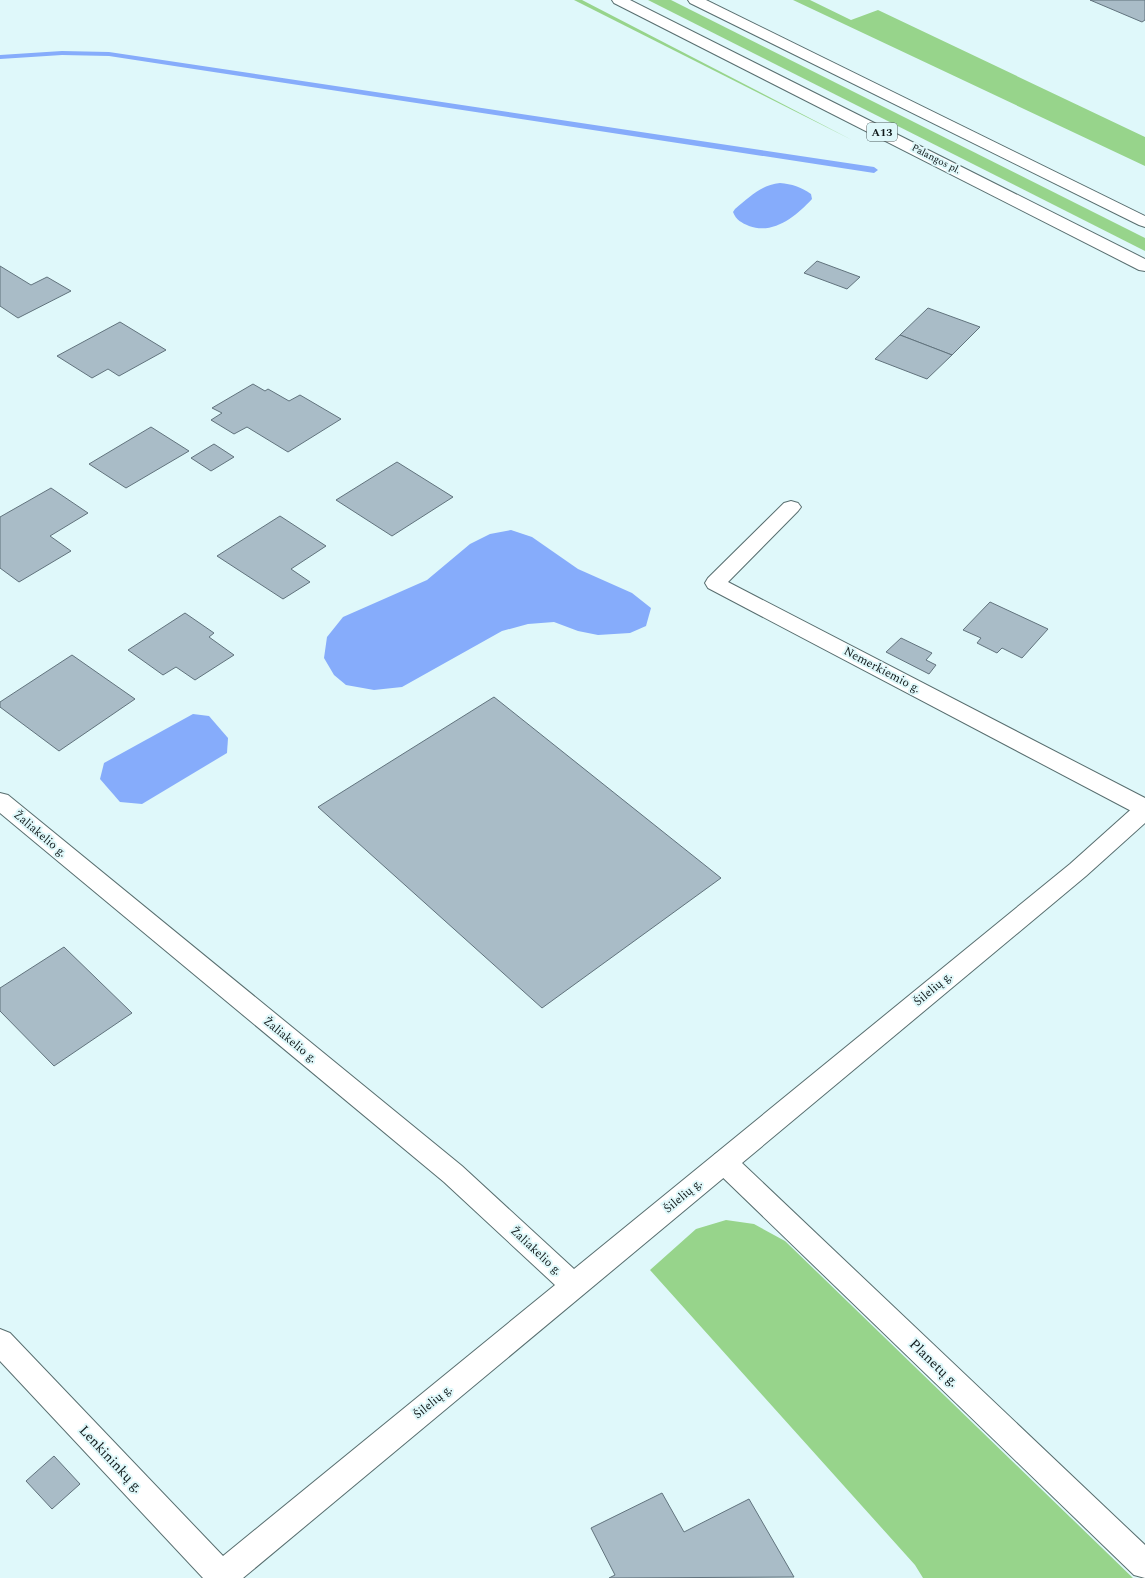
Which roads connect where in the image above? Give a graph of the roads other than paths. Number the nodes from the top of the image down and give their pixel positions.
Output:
1 (619, 0) edge
2 (696, 0) edge
3 (1145, 222) edge
4 (1145, 266) edge
5 (791, 507) dead end
6 (0, 801) edge
7 (1145, 809) edge
8 (724, 1162) junction
9 (574, 1286) junction
10 (0, 1342) edge
11 (1145, 1565) edge
12 (221, 1577) edge

1 - 4 main road, Palangos pl. / A13
2 - 3 main road
5 - 7 main road, Nemerkiemio g.
6 - 9 main road, Žaliakelio g.
7 - 8 main road, Šilelių g.
8 - 9 main road, Šilelių g.
8 - 11 main road, Planetų g.
9 - 12 main road, Šilelių g.
10 - 12 main road, Lenkininkų g.

